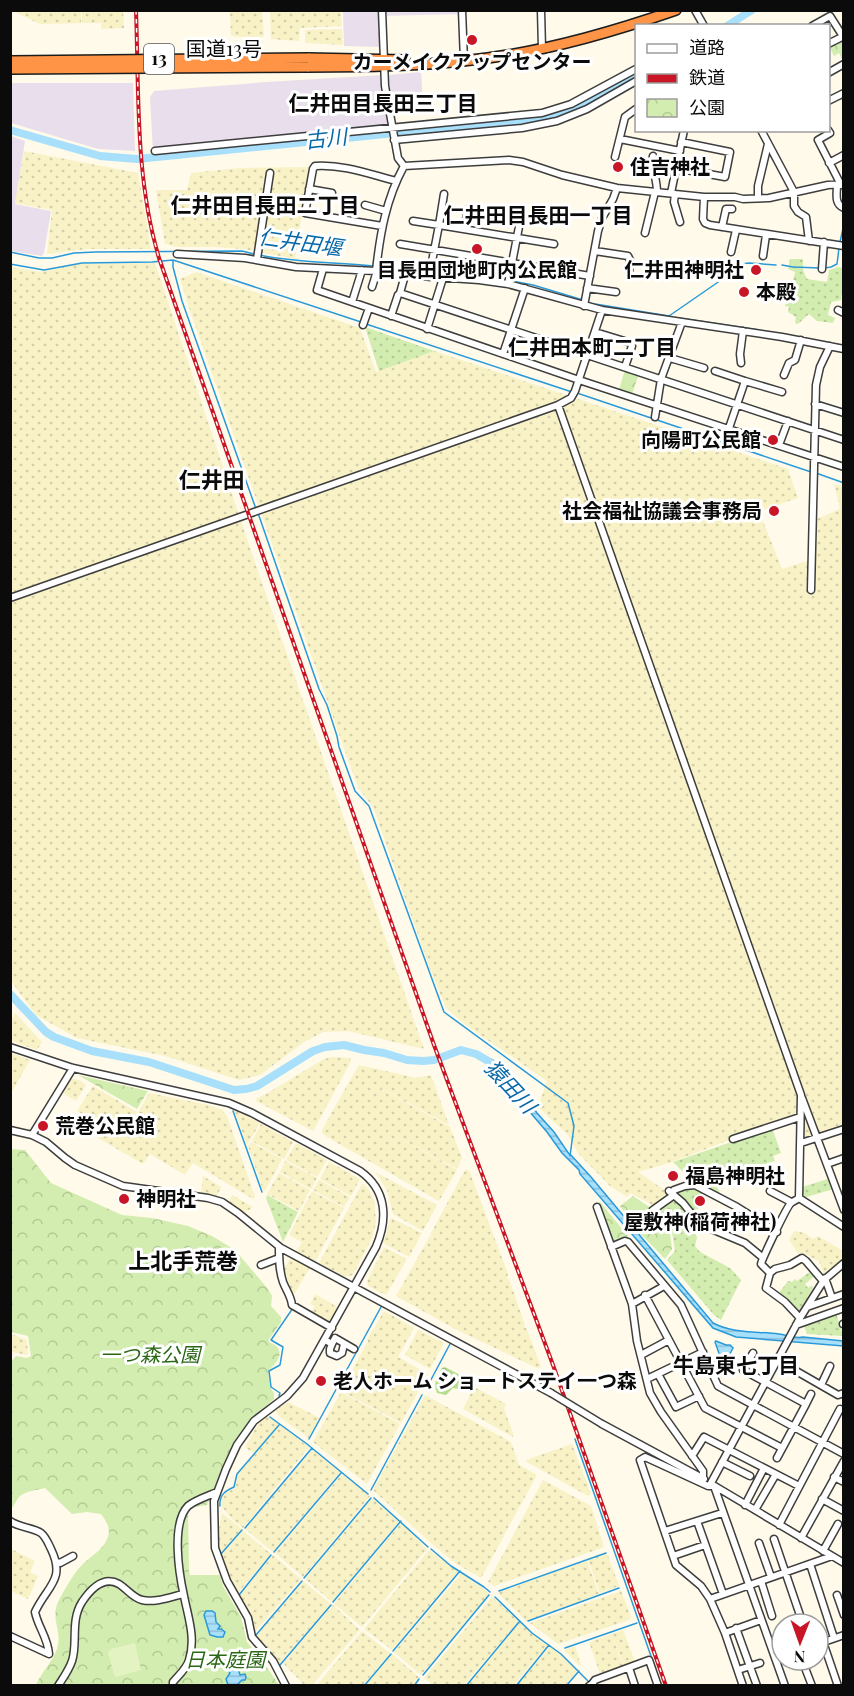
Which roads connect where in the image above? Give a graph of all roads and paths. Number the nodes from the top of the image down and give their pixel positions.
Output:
1 (382, 10) edge
2 (462, 10) edge
3 (541, 10) edge
4 (676, 10) edge
5 (695, 10) edge
6 (829, 13) edge
7 (703, 24) edge
8 (815, 24) edge
9 (843, 37) edge
10 (542, 49) junction
11 (10, 61) edge
12 (464, 61) junction
13 (307, 62) junction
14 (384, 63) junction
15 (843, 64) edge
16 (10, 69) edge
17 (635, 70) edge
18 (830, 72) edge
19 (635, 82) edge
20 (634, 111) edge
21 (684, 132) edge
22 (762, 132) edge
23 (829, 132) edge
24 (393, 134) junction
25 (620, 139) junction
26 (681, 142) junction
27 (768, 143) junction
28 (155, 151) dead end
29 (680, 151) junction
30 (653, 156) dead end
31 (843, 156) edge
32 (615, 157) dead end
33 (830, 163) junction
34 (404, 166) junction
35 (676, 168) junction
36 (270, 173) dead end
37 (396, 181) junction
38 (840, 184) edge
39 (617, 188) junction
40 (309, 189) junction
41 (656, 192) junction
42 (794, 192) junction
43 (332, 193) dead end
44 (444, 194) dead end
45 (673, 194) junction
46 (704, 197) junction
47 (759, 198) junction
48 (365, 205) dead end
49 (843, 208) edge
50 (732, 209) dead end
51 (468, 210) dead end
52 (386, 211) junction
53 (522, 211) dead end
54 (413, 221) dead end
55 (680, 222) dead end
56 (439, 225) junction
57 (382, 226) junction
58 (722, 227) junction
59 (464, 229) junction
60 (736, 230) junction
61 (645, 233) dead end
62 (766, 235) junction
63 (516, 238) junction
64 (809, 241) junction
65 (824, 243) junction
66 (400, 244) dead end
67 (554, 244) dead end
68 (843, 246) edge
69 (435, 250) junction
70 (595, 251) junction
71 (731, 252) dead end
72 (177, 255) dead end
73 (763, 256) dead end
74 (256, 259) junction
75 (512, 263) junction
76 (822, 268) dead end
77 (323, 269) junction
78 (362, 270) junction
79 (377, 271) junction
80 (629, 272) dead end
81 (430, 273) junction
82 (405, 275) junction
83 (590, 276) junction
84 (443, 278) junction
85 (508, 284) junction
86 (372, 287) dead end
87 (525, 288) junction
88 (587, 288) junction
89 (400, 292) junction
90 (616, 292) dead end
91 (352, 302) junction
92 (435, 304) junction
93 (584, 306) junction
94 (369, 308) junction
95 (602, 310) junction
96 (391, 316) junction
97 (682, 322) junction
98 (364, 323) dead end
99 (427, 329) junction
100 (511, 329) junction
101 (743, 331) junction
102 (595, 332) junction
103 (801, 340) junction
104 (830, 346) junction
105 (843, 348) edge
106 (587, 353) junction
107 (503, 354) junction
108 (670, 358) junction
109 (741, 363) dead end
110 (625, 367) junction
111 (704, 368) dead end
112 (715, 371) dead end
113 (783, 375) dead end
114 (661, 379) junction
115 (579, 380) junction
116 (745, 381) junction
117 (782, 392) dead end
118 (738, 404) junction
119 (815, 404) junction
120 (558, 405) junction
121 (656, 405) junction
122 (843, 413) edge
123 (655, 417) dead end
124 (788, 421) junction
125 (729, 428) junction
126 (814, 430) junction
127 (843, 440) edge
128 (779, 445) junction
129 (814, 457) junction
130 (843, 467) edge
131 (811, 590) dead end
132 (10, 598) edge
133 (10, 1047) edge
134 (73, 1068) junction
135 (801, 1095) junction
136 (800, 1117) junction
137 (843, 1129) edge
138 (10, 1130) edge
139 (32, 1135) junction
140 (733, 1138) dead end
141 (818, 1138) junction
142 (801, 1143) junction
143 (843, 1158) edge
144 (827, 1164) junction
145 (843, 1186) edge
146 (836, 1189) junction
147 (770, 1191) dead end
148 (672, 1193) junction
149 (799, 1198) junction
150 (791, 1202) junction
151 (597, 1207) dead end
152 (653, 1210) dead end
153 (843, 1210) edge
154 (843, 1227) edge
155 (777, 1232) junction
156 (279, 1247) junction
157 (611, 1247) junction
158 (762, 1257) junction
159 (279, 1258) junction
160 (843, 1263) edge
161 (261, 1265) dead end
162 (770, 1273) junction
163 (824, 1280) junction
164 (664, 1286) junction
165 (355, 1287) junction
166 (843, 1294) edge
167 (645, 1295) junction
168 (832, 1298) junction
169 (632, 1304) junction
170 (806, 1308) junction
171 (843, 1308) edge
172 (797, 1324) junction
173 (332, 1328) junction
174 (325, 1340) junction
175 (669, 1340) junction
176 (332, 1344) junction
177 (344, 1344) junction
178 (354, 1349) dead end
179 (703, 1352) junction
180 (753, 1353) dead end
181 (641, 1355) junction
182 (777, 1360) junction
183 (681, 1362) junction
184 (830, 1366) dead end
185 (658, 1374) junction
186 (647, 1379) junction
187 (766, 1382) junction
188 (821, 1385) junction
189 (843, 1393) edge
190 (812, 1394) dead end
191 (699, 1396) junction
192 (806, 1404) junction
193 (754, 1405) junction
194 (840, 1409) dead end
195 (741, 1426) junction
196 (794, 1427) junction
197 (822, 1443) junction
198 (782, 1448) junction
199 (729, 1450) junction
200 (843, 1454) edge
201 (692, 1456) junction
202 (777, 1458) dead end
203 (843, 1461) edge
204 (722, 1462) junction
205 (764, 1468) junction
206 (776, 1474) junction
207 (750, 1476) dead end
208 (834, 1477) junction
209 (703, 1478) junction
210 (843, 1482) edge
211 (712, 1484) junction
212 (799, 1486) junction
213 (217, 1492) junction
214 (822, 1499) junction
215 (745, 1504) junction
216 (755, 1510) junction
217 (843, 1511) edge
218 (722, 1513) junction
219 (10, 1521) edge
220 (697, 1521) junction
221 (838, 1524) dead end
222 (779, 1525) junction
223 (665, 1532) junction
224 (801, 1538) junction
225 (774, 1539) dead end
226 (759, 1543) dead end
227 (705, 1545) junction
228 (823, 1551) junction
229 (73, 1556) dead end
230 (673, 1556) junction
231 (832, 1556) junction
232 (57, 1562) junction
233 (843, 1563) edge
234 (810, 1564) junction
235 (786, 1572) junction
236 (771, 1577) junction
237 (761, 1581) junction
238 (749, 1585) junction
239 (183, 1594) junction
240 (723, 1594) junction
241 (837, 1595) dead end
242 (710, 1599) junction
243 (771, 1612) edge
244 (799, 1612) edge
245 (843, 1615) edge
246 (761, 1620) junction
247 (736, 1628) junction
248 (725, 1633) junction
249 (843, 1635) edge
250 (10, 1636) edge
251 (770, 1638) edge
252 (834, 1638) junction
253 (830, 1639) edge
254 (760, 1663) dead end
255 (750, 1666) junction
256 (830, 1667) edge
257 (629, 1668) junction
258 (738, 1670) junction
259 (591, 1685) edge
260 (58, 1686) edge
261 (173, 1686) edge
262 (286, 1686) edge
263 (635, 1686) edge
264 (658, 1686) edge
265 (743, 1686) edge
266 (757, 1686) edge
267 (838, 1686) edge

1 - 14 street
2 - 12 street
3 - 10 street
4 - 10 highway, 国道13号 / 13
5 - 7 street
6 - 8 street
6 - 9 street
10 - 12 highway, 国道13号 / 13
11 - 13 highway, 国道13号 / 13, bridge
12 - 14 highway, 国道13号 / 13
13 - 14 highway, 国道13号 / 13
13 - 16 highway, 国道13号 / 13, bridge
14 - 24 street
15 - 18 street
17 - 24 street
19 - 24 street
20 - 25 street
21 - 26 street
22 - 27 street
23 - 33 street
24 - 28 street
24 - 34 street
25 - 29 street
25 - 32 street
26 - 29 street
26 - 35 street
27 - 42 street
27 - 47 street
29 - 35 street
30 - 41 street
31 - 33 street
33 - 38 street
34 - 37 street
34 - 39 street
35 - 45 street
36 - 74 street
37 - 40 street
37 - 52 street
38 - 42 street
38 - 49 street
39 - 41 street
39 - 70 street
40 - 43 street
40 - 57 street
41 - 45 street
41 - 61 street
42 - 47 street
42 - 64 street
44 - 56 street
45 - 46 street
45 - 55 street
46 - 47 street
46 - 58 street
48 - 52 street
50 - 58 street
51 - 59 street
52 - 57 street
53 - 63 street
54 - 56 street
56 - 59 street
56 - 69 street
57 - 79 street
58 - 60 street
59 - 63 street
60 - 62 street
60 - 71 street
62 - 64 street
62 - 73 street
63 - 67 street
63 - 75 street
64 - 65 street
65 - 68 street
65 - 76 street
66 - 69 street
69 - 75 street
69 - 81 street
70 - 80 street
70 - 83 street
72 - 74 street
74 - 77 street
75 - 83 street
75 - 85 street
77 - 78 street
77 - 91 street
78 - 79 street
78 - 91 street
79 - 82 street
79 - 86 street
81 - 82 street
81 - 84 street
82 - 89 street
83 - 88 street
84 - 85 street
84 - 92 street
85 - 87 street
87 - 93 street
87 - 100 street
88 - 90 street
88 - 93 street
89 - 92 street
89 - 96 street
91 - 94 street
92 - 99 street
92 - 100 street
93 - 95 street
94 - 96 street
94 - 98 street
95 - 97 street
95 - 102 street
96 - 99 street
97 - 101 street
97 - 108 street
99 - 107 street
100 - 106 street
100 - 107 street
101 - 103 street
101 - 109 street
102 - 106 street
102 - 110 street
103 - 104 street
103 - 113 street
104 - 105 street
104 - 119 street
106 - 110 street
106 - 115 street
107 - 115 street
108 - 111 street
108 - 114 street
110 - 114 street
112 - 116 street
114 - 118 street
114 - 121 street
115 - 120 street
115 - 121 street
116 - 117 street
116 - 118 street
118 - 124 street
118 - 125 street
119 - 122 street
119 - 126 street
120 - 132 street
120 - 135 street
121 - 123 street
121 - 125 street
124 - 126 street
124 - 128 street
125 - 128 street
126 - 127 street
126 - 129 street
128 - 129 street
129 - 130 street
129 - 131 street
133 - 134 street
134 - 139 street
134 - 165 street
135 - 136 street
135 - 141 street
136 - 140 street
136 - 142 street
137 - 141 street
138 - 139 street
139 - 156 street
141 - 142 street
141 - 144 street
142 - 149 street
143 - 144 street
144 - 146 street
145 - 146 street
146 - 153 street
147 - 150 street
148 - 152 street
148 - 155 street
148 - 158 street
149 - 150 street
149 - 154 street
150 - 155 street
151 - 157 street
155 - 158 street
156 - 159 street
156 - 165 street
157 - 164 street
157 - 169 street
158 - 162 street
159 - 161 street
159 - 173 street
160 - 163 street
162 - 163 street
162 - 172 street
163 - 168 street
163 - 170 street
164 - 167 street
164 - 179 street
165 - 173 street
165 - 209 street, bridge
166 - 168 street
167 - 169 street
167 - 175 street
168 - 170 street
169 - 181 street
170 - 172 street
171 - 172 street
172 - 182 street
173 - 174 street
174 - 176 street
174 - 213 street
175 - 181 street
175 - 183 street
176 - 177 street
176 - 177 street
177 - 178 street
179 - 183 street
179 - 193 street
180 - 187 street
181 - 186 street
182 - 187 street
182 - 188 street
183 - 185 street
183 - 191 street
184 - 188 street
185 - 186 street
185 - 191 street
186 - 201 street
187 - 192 street
187 - 193 street
188 - 189 street
190 - 192 street
191 - 195 street
192 - 196 street
193 - 195 street
193 - 196 street
194 - 197 street
195 - 198 street
195 - 199 street
196 - 197 street
196 - 198 street
197 - 200 street
197 - 212 street
198 - 202 street
199 - 201 street
199 - 204 street
199 - 205 street
201 - 209 street
203 - 208 street
204 - 207 street
204 - 211 street
205 - 206 street
205 - 215 street
206 - 212 street
206 - 216 street
208 - 210 street
208 - 214 street
209 - 211 street
211 - 215 street
211 - 218 street
211 - 223 street
212 - 222 street
213 - 239 street
213 - 262 street
214 - 217 street
214 - 224 street
215 - 216 street
216 - 222 street
218 - 220 street
218 - 238 street
219 - 232 street
220 - 223 street
220 - 227 street
221 - 228 street
222 - 224 street
223 - 230 street
224 - 228 street
225 - 235 street
226 - 236 street
227 - 230 street
227 - 240 street
228 - 231 street
229 - 232 street
230 - 242 street
231 - 233 street
231 - 234 street
232 - 250 street
234 - 235 street
234 - 252 street
235 - 236 street
235 - 244 street
236 - 237 street
237 - 238 street
237 - 243 street
238 - 240 street
238 - 246 street
239 - 260 street
239 - 261 street
240 - 242 street
241 - 245 street
242 - 248 street
246 - 247 street
246 - 251 street
247 - 248 street
247 - 255 street
248 - 258 street
249 - 252 street
252 - 253 street
254 - 255 street
255 - 258 street
255 - 266 street
256 - 267 street
257 - 259 street
257 - 263 street
257 - 264 street
258 - 265 street

